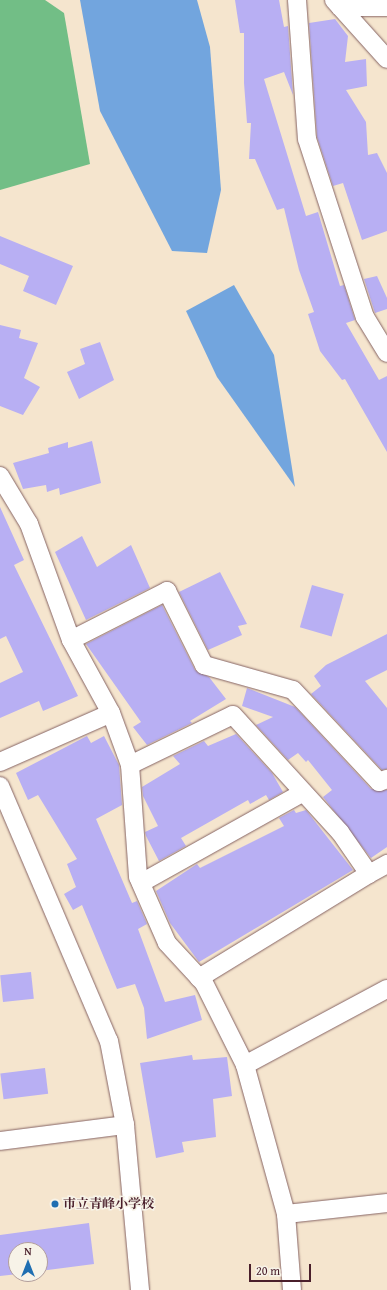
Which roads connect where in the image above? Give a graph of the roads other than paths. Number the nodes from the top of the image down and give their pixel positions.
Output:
1 (298, 0) edge
2 (337, 4) edge
3 (387, 7) edge
4 (387, 59) edge
5 (387, 353) edge
6 (0, 476) edge
7 (71, 640) junction
8 (111, 713) junction
9 (0, 762) edge
10 (130, 765) junction
11 (387, 779) edge
12 (0, 786) edge
13 (302, 793) junction
14 (387, 864) edge
15 (369, 874) junction
16 (141, 883) junction
17 (199, 978) junction
18 (387, 989) edge
19 (245, 1065) junction
20 (125, 1125) junction
21 (0, 1141) edge
22 (387, 1203) edge
23 (286, 1214) junction
24 (140, 1290) edge
25 (292, 1290) edge

1 - 5 street
2 - 3 street
2 - 4 street
6 - 7 street
7 - 8 street
7 - 11 street
8 - 9 street
8 - 10 street
10 - 13 street
10 - 16 street
12 - 20 street
13 - 15 street
13 - 16 street
14 - 15 street
15 - 17 street
16 - 17 street
17 - 19 street
18 - 19 street
19 - 23 street
20 - 21 street
20 - 24 street
22 - 23 street
23 - 25 street

